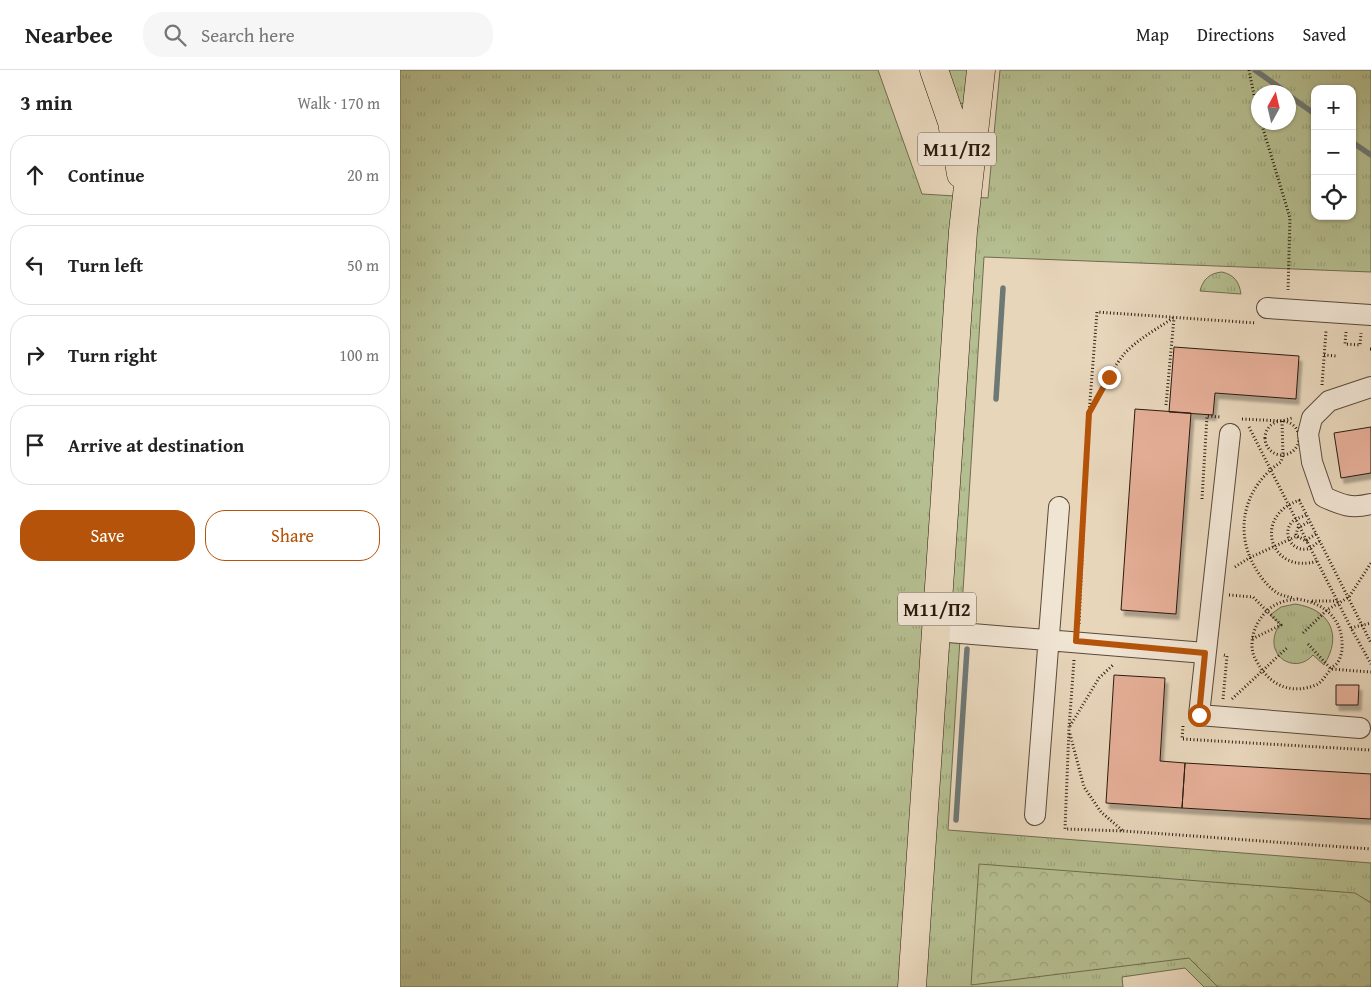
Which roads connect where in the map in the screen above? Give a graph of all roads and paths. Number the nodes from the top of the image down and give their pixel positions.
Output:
1 (934, 70) edge
2 (981, 70) edge
3 (1248, 70) edge
4 (1251, 85) edge
5 (1263, 130) edge
6 (963, 231) junction
7 (1288, 309) junction
8 (1264, 316) joint
9 (1174, 317) junction
10 (1366, 322) edge
11 (1327, 328) dead end
12 (1347, 329) dead end
13 (1324, 355) junction
14 (1336, 356) dead end
15 (1371, 387) edge
16 (1321, 391) dead end
17 (1166, 405) dead end
18 (1089, 413) junction
19 (1246, 420) dead end
20 (1282, 421) junction
21 (1230, 434) dead end
22 (1283, 455) junction
23 (1271, 468) junction
24 (1299, 500) dead end
25 (1289, 504) junction
26 (1371, 504) edge
27 (1058, 507) dead end
28 (1306, 514) junction
29 (1296, 519) junction
30 (1310, 521) junction
31 (1300, 526) junction
32 (1316, 534) junction
33 (1297, 536) junction
34 (1289, 540) junction
35 (1308, 541) junction
36 (1320, 541) junction
37 (1274, 547) junction
38 (1312, 548) junction
39 (1249, 558) junction
40 (1318, 561) junction
41 (1371, 563) edge
42 (1234, 567) dead end
43 (1349, 597) junction
44 (1224, 598) dead end
45 (1297, 599) junction
46 (1312, 601) junction
47 (1339, 601) junction
48 (1326, 610) junction
49 (1267, 611) junction
50 (1371, 622) edge
51 (1362, 624) junction
52 (1371, 626) edge
53 (1351, 628) junction
54 (936, 630) junction
55 (1303, 633) dead end
56 (1048, 639) junction
57 (1252, 639) junction
58 (1076, 641) junction
59 (1371, 643) edge
60 (1308, 644) dead end
61 (1288, 647) dead end
62 (1212, 654) junction
63 (1120, 659) dead end
64 (1371, 664) edge
65 (1331, 669) junction
66 (1262, 670) junction
67 (1371, 672) edge
68 (1200, 699) junction
69 (1223, 700) junction
70 (1069, 728) junction
71 (1360, 728) dead end
72 (1035, 814) dead end
73 (1124, 831) junction
74 (1371, 848) edge
75 (912, 987) edge

1 - 6 highway, М11/П2
2 - 6 highway, М11/П2
3 - 4 path
5 - 7 path
6 - 54 highway, М11/П2
7 - 8 lane
7 - 10 lane
8 - 9 path
9 - 17 path
9 - 18 path
9 - 18 path
10 - 12 path
11 - 13 path
13 - 14 path
13 - 16 path
15 - 26 lane
18 - 58 path
19 - 23 path
20 - 22 path
20 - 22 path
20 - 22 path
21 - 62 lane
22 - 23 path
23 - 25 path
23 - 39 path
24 - 28 path
25 - 29 path
25 - 37 path
27 - 56 lane
28 - 29 path
28 - 30 path
29 - 31 path
29 - 34 path
30 - 31 path
30 - 32 path
31 - 33 path
31 - 35 path
32 - 35 path
32 - 36 path
33 - 34 path
33 - 35 path
34 - 37 path
34 - 38 path
35 - 38 path
36 - 38 path
36 - 43 path
37 - 39 path
37 - 40 path
38 - 40 path
39 - 42 path
39 - 45 path
40 - 47 path
41 - 43 path
43 - 47 path
43 - 51 path
44 - 49 path
45 - 46 path
45 - 49 path
46 - 47 path
46 - 48 path
47 - 48 path
47 - 53 path
48 - 55 path
48 - 65 path
49 - 57 path
49 - 57 path
50 - 51 path
51 - 52 path
51 - 53 path
51 - 59 path
53 - 64 path
54 - 56 lane
54 - 75 highway, М11/П2
56 - 58 lane
56 - 72 lane
57 - 66 path
58 - 62 lane
58 - 70 path
60 - 65 path
61 - 66 path
62 - 68 lane
62 - 69 path
63 - 70 path
65 - 66 path
65 - 67 path
66 - 69 path
68 - 69 path
68 - 71 lane
70 - 73 path
70 - 73 path
73 - 74 path

